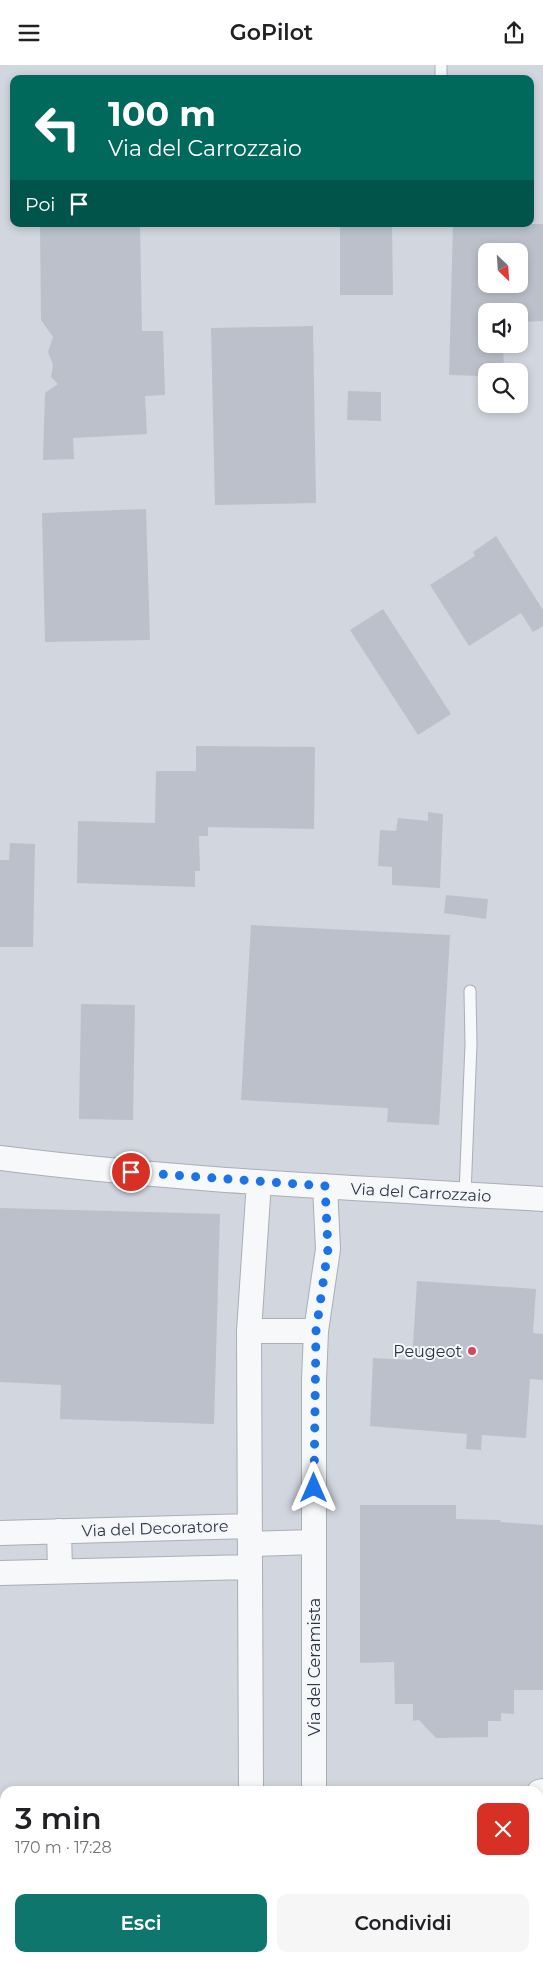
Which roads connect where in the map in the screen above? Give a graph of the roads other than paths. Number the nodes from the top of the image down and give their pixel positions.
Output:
1 (470, 991) dead end
2 (0, 1158) edge
3 (259, 1182) junction
4 (325, 1186) junction
5 (465, 1194) junction
6 (543, 1199) edge
7 (249, 1331) junction
8 (316, 1331) junction
9 (59, 1531) junction
10 (0, 1533) edge
11 (250, 1535) junction
12 (314, 1542) junction
13 (250, 1567) junction
14 (60, 1571) junction
15 (0, 1573) edge
16 (251, 1786) edge
17 (314, 1786) edge

1 - 5 lane
2 - 3 street, Via del Carrozzaio
3 - 4 street, Via del Carrozzaio
3 - 7 street
4 - 5 street, Via del Carrozzaio
4 - 8 street, Via del Ceramista
5 - 6 street, Via del Carrozzaio
7 - 8 street
7 - 11 street
8 - 12 street, Via del Ceramista
9 - 10 street, Via del Decoratore
9 - 11 street, Via del Decoratore
9 - 14 street, Via del Decoratore
11 - 12 street
11 - 13 street
12 - 17 street, Via del Ceramista
13 - 14 street
13 - 16 street
14 - 15 street

